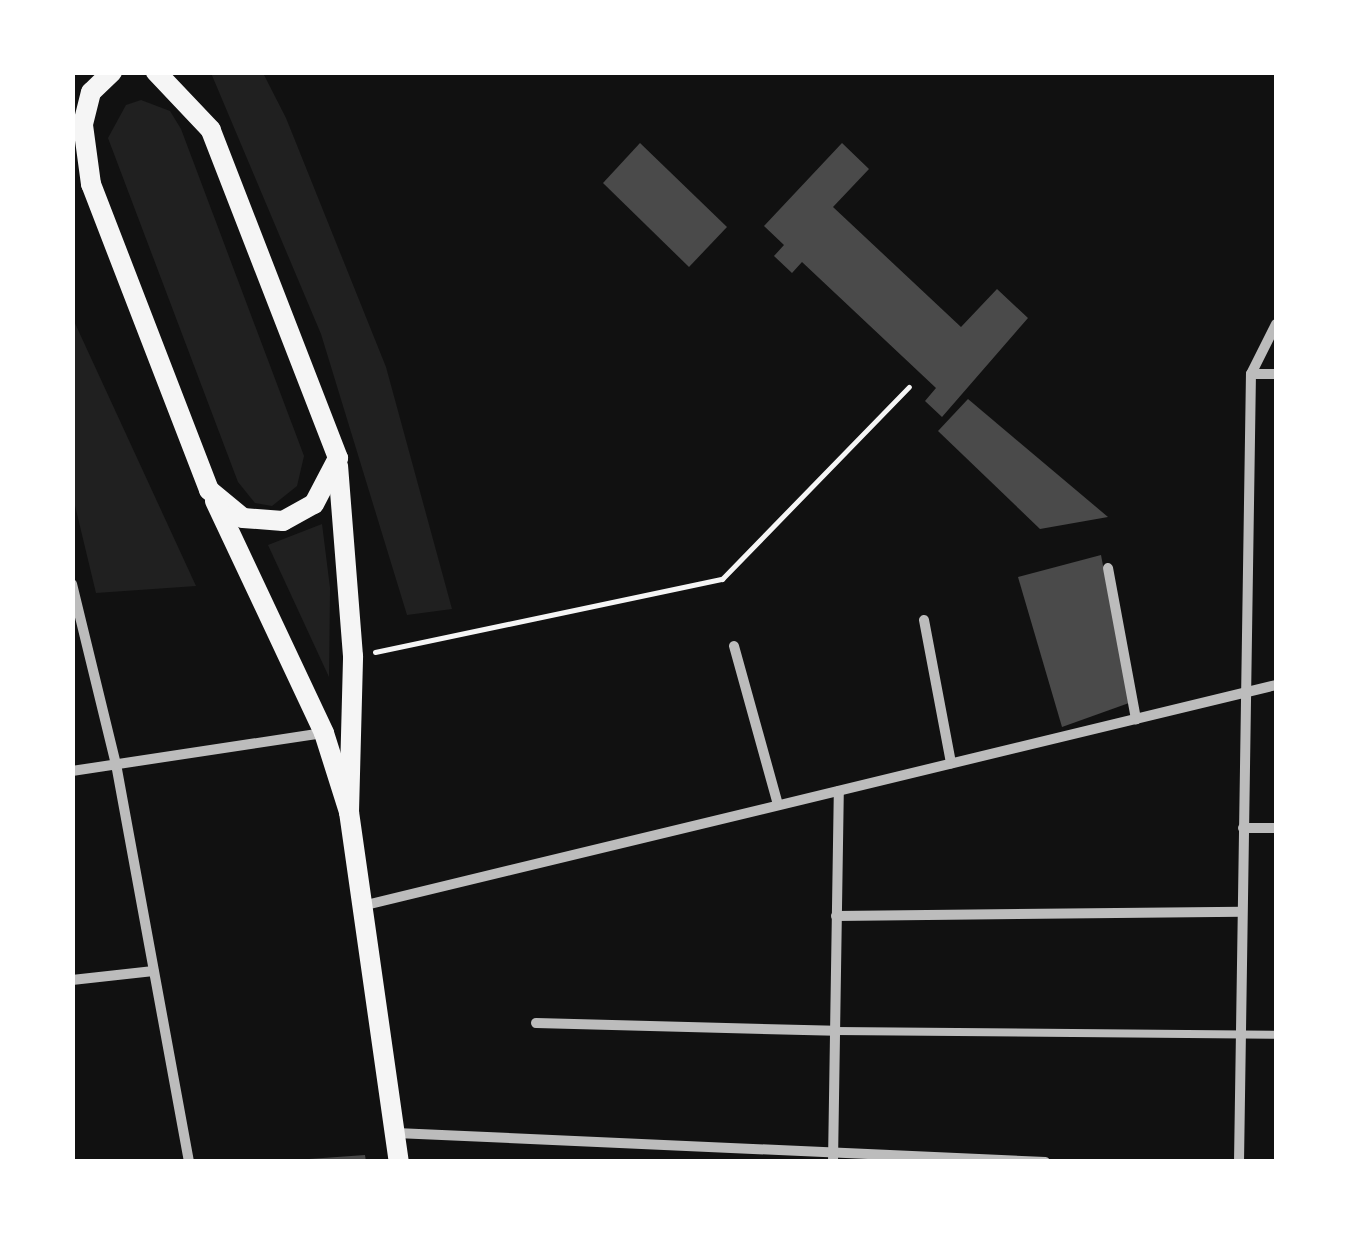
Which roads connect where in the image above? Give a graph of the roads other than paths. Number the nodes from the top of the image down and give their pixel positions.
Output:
1 (112, 72) edge
2 (156, 72) edge
3 (72, 139) edge
4 (90, 184) junction
5 (1276, 324) edge
6 (1251, 374) junction
7 (1276, 374) edge
8 (338, 458) junction
9 (210, 490) junction
10 (1108, 568) dead end
11 (72, 584) edge
12 (924, 620) dead end
13 (734, 646) dead end
14 (1276, 685) edge
15 (1244, 692) junction
16 (1136, 718) junction
17 (324, 732) junction
18 (951, 763) junction
19 (116, 764) junction
20 (72, 771) edge
21 (838, 791) junction
22 (778, 805) junction
23 (349, 812) junction
24 (1243, 828) junction
25 (1276, 828) edge
26 (366, 905) junction
27 (1242, 912) junction
28 (836, 916) junction
29 (154, 971) junction
30 (72, 980) edge
31 (536, 1023) dead end
32 (835, 1031) junction
33 (1241, 1032) junction
34 (1276, 1035) edge
35 (396, 1133) junction
36 (833, 1157) edge
37 (188, 1162) edge
38 (400, 1162) edge
39 (1045, 1162) edge
40 (1240, 1162) edge

1 - 4 main road
2 - 8 main road
3 - 4 main road
4 - 9 main road
5 - 6 street
6 - 7 street
6 - 15 street
8 - 9 main road
8 - 23 main road
9 - 17 main road
10 - 16 street
11 - 19 street
12 - 18 street
13 - 22 street
14 - 15 street
15 - 16 street
15 - 24 street
16 - 18 street
17 - 19 street
17 - 23 main road
18 - 21 street
19 - 20 street
19 - 29 street
21 - 22 street
21 - 28 street
22 - 26 street
23 - 26 main road
24 - 25 street
24 - 27 street
26 - 35 main road
27 - 28 street
27 - 33 street
28 - 32 street
29 - 30 street
29 - 37 street
31 - 32 street
32 - 33 lane
32 - 36 street
33 - 34 lane
33 - 40 street
35 - 36 street
35 - 38 main road
36 - 39 street

